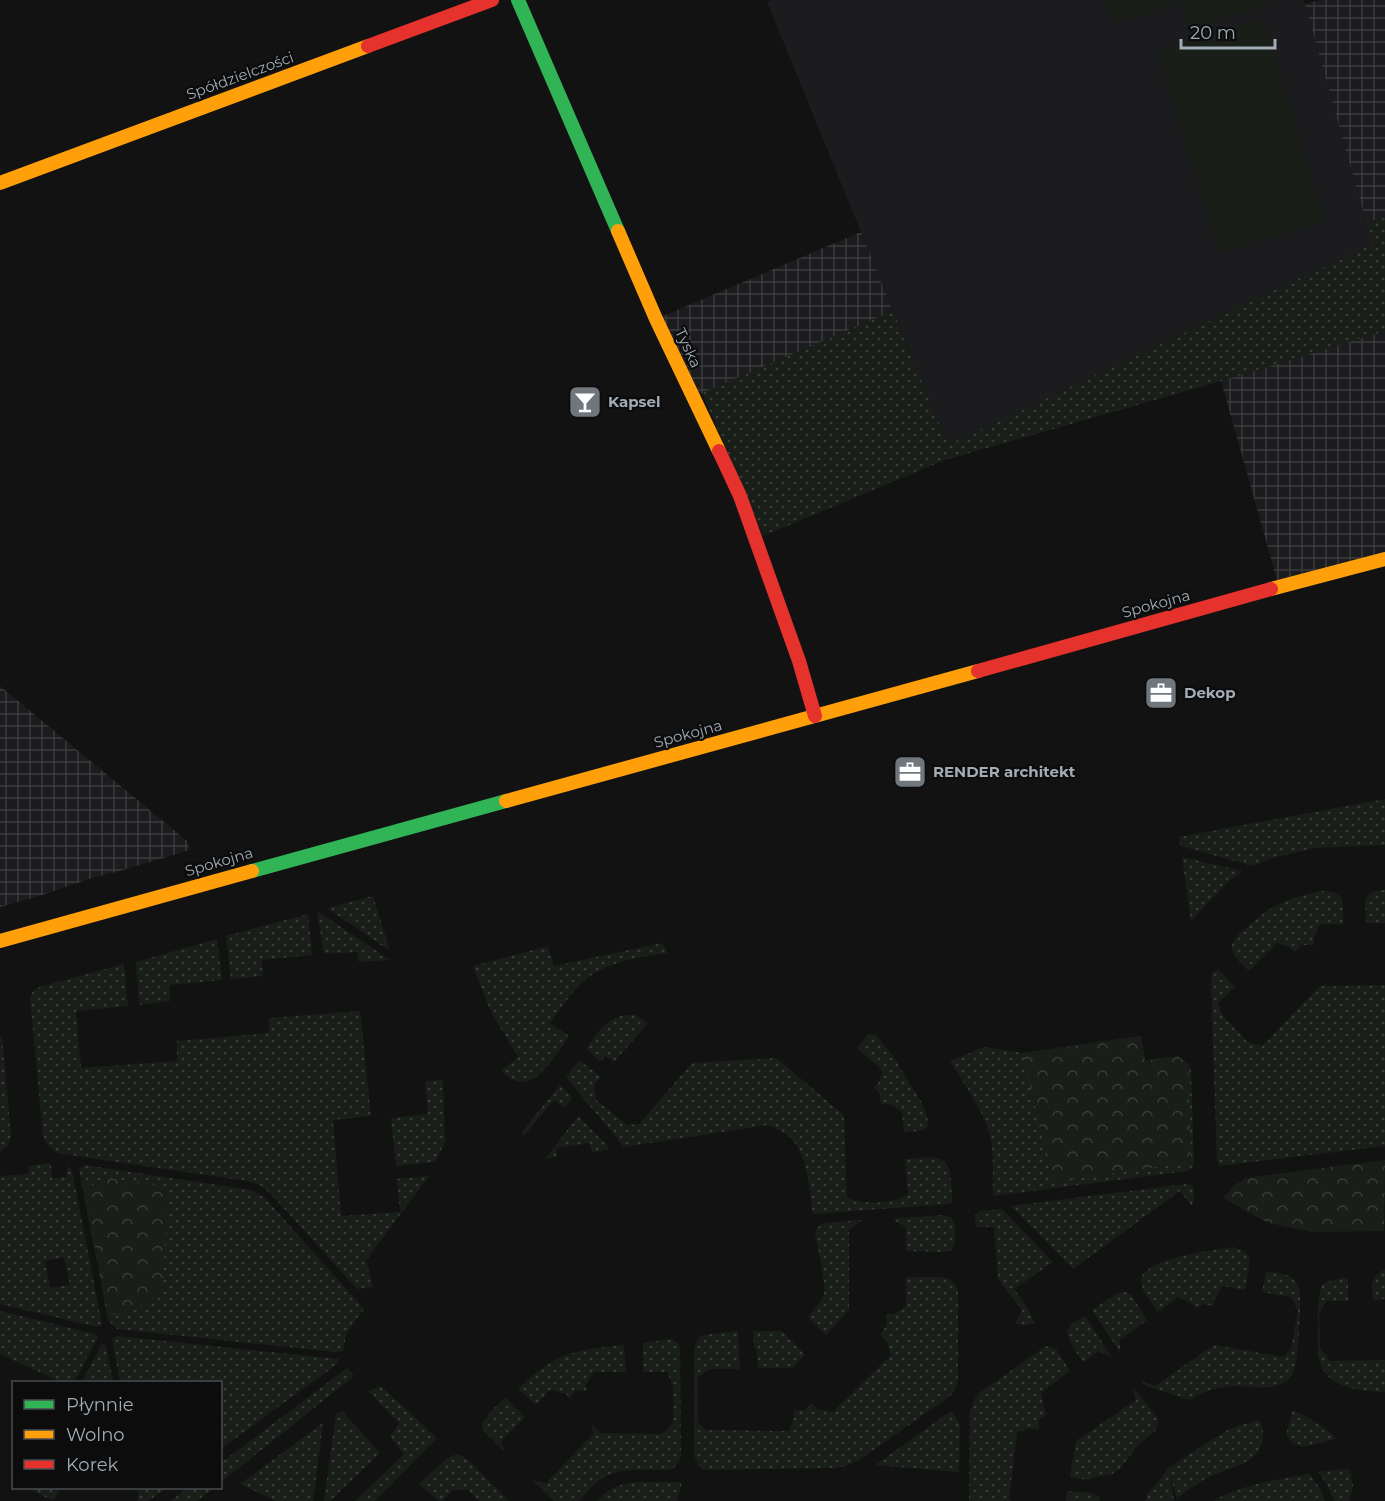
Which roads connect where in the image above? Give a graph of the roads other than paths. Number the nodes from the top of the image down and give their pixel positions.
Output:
1 (492, 0) edge
2 (518, 0) edge
3 (0, 183) edge
4 (1385, 559) edge
5 (815, 716) junction
6 (0, 941) edge

1 - 3 street, Spółdzielczości
2 - 5 street, Tyska
4 - 5 street, Spokojna
5 - 6 street, Spokojna

